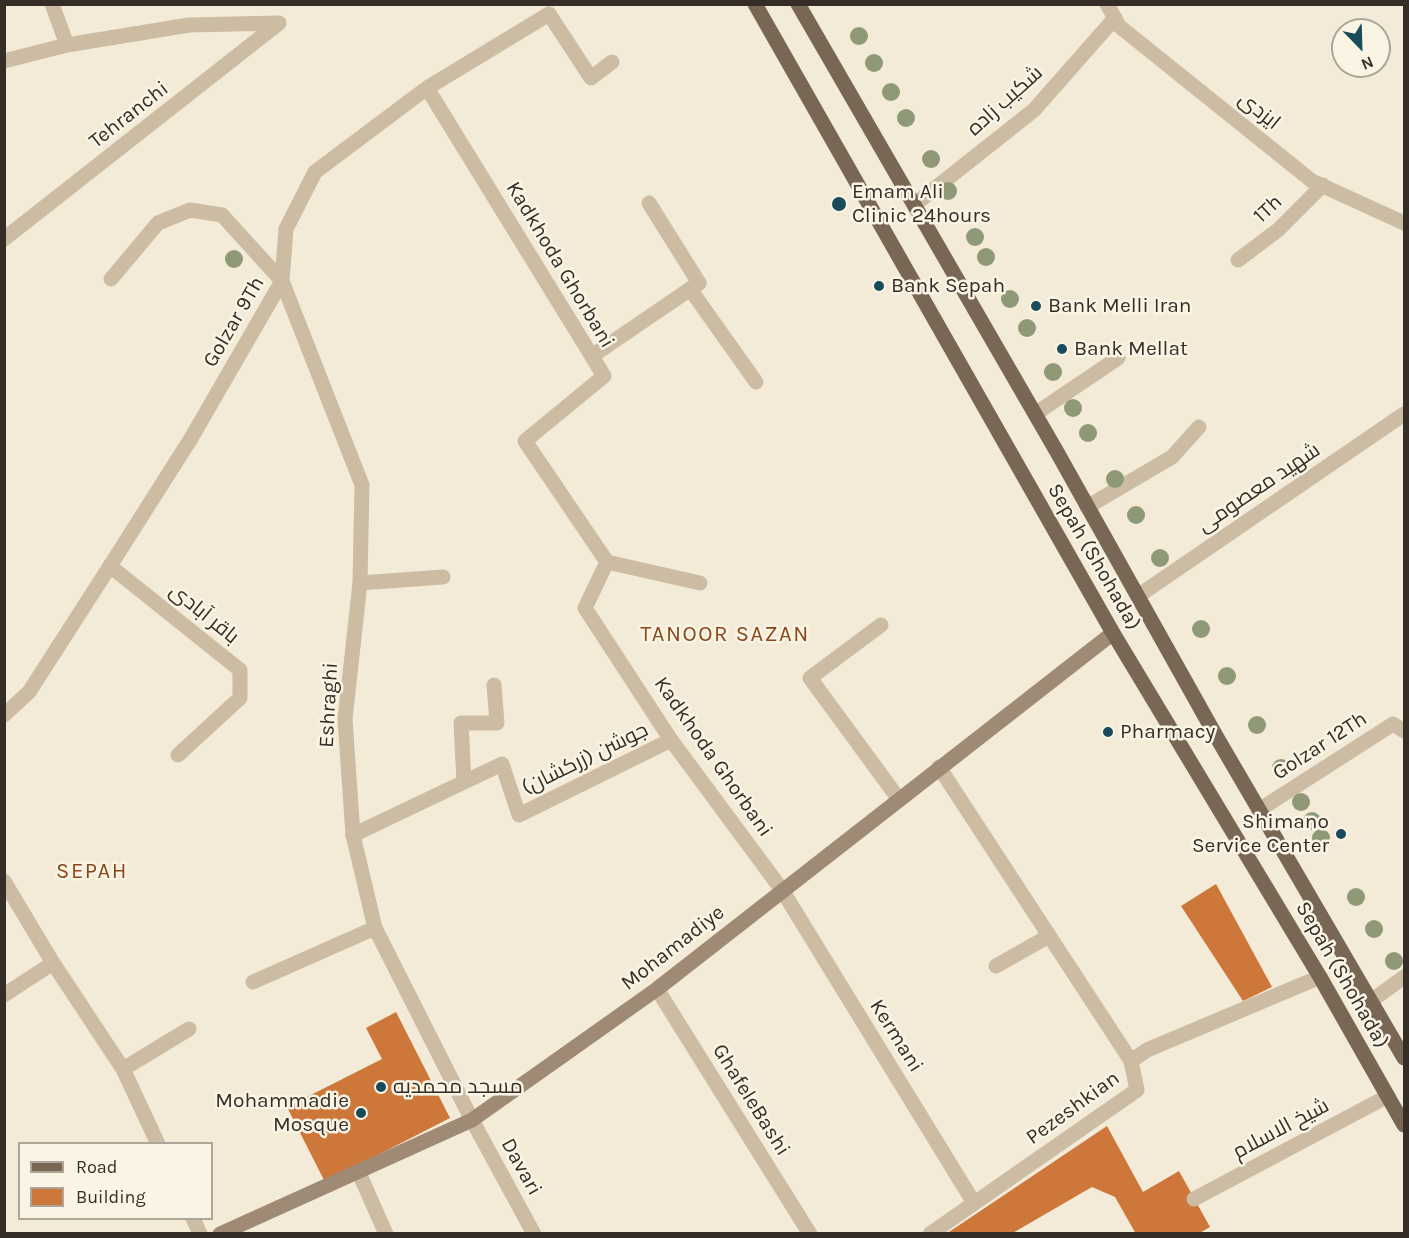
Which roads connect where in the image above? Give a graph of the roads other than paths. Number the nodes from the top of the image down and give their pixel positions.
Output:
1 (52, 4) edge
2 (755, 4) edge
3 (798, 4) edge
4 (1107, 4) edge
5 (1115, 18) junction
6 (67, 45) junction
7 (4, 61) edge
8 (612, 62) dead end
9 (427, 88) junction
10 (1323, 185) junction
11 (649, 203) dead end
12 (914, 205) junction
13 (1404, 223) edge
14 (4, 239) edge
15 (1238, 260) dead end
16 (111, 279) dead end
17 (282, 281) junction
18 (695, 286) junction
19 (592, 356) junction
20 (1118, 358) dead end
21 (756, 382) dead end
22 (1035, 414) junction
23 (1403, 420) edge
24 (1199, 427) dead end
25 (1088, 507) junction
26 (607, 562) junction
27 (111, 566) junction
28 (443, 578) dead end
29 (700, 583) dead end
30 (360, 584) junction
31 (1138, 596) junction
32 (881, 625) dead end
33 (1113, 633) junction
34 (494, 685) dead end
35 (4, 715) edge
36 (1404, 731) edge
37 (671, 740) junction
38 (178, 755) dead end
39 (939, 767) junction
40 (464, 782) junction
41 (898, 798) junction
42 (1259, 810) junction
43 (353, 835) junction
44 (4, 881) edge
45 (782, 890) junction
46 (375, 928) junction
47 (1049, 936) junction
48 (53, 963) junction
49 (996, 966) dead end
50 (1320, 977) junction
51 (1404, 978) edge
52 (253, 982) dead end
53 (657, 989) junction
54 (4, 994) edge
55 (1371, 1001) junction
56 (189, 1029) dead end
57 (1404, 1058) edge
58 (1131, 1061) junction
59 (123, 1069) junction
60 (1388, 1096) junction
61 (472, 1120) junction
62 (1404, 1125) edge
63 (158, 1142) edge
64 (358, 1173) junction
65 (1194, 1199) dead end
66 (974, 1203) junction
67 (220, 1233) edge
68 (386, 1233) edge
69 (534, 1233) edge
70 (810, 1233) edge
71 (930, 1233) edge

1 - 6 street
2 - 33 main road, Sepah (Shohada)
3 - 12 main road, Sepah (Shohada)
4 - 5 street, ایزدی
5 - 10 street, ایزدی
5 - 12 street, شکیب زاده
6 - 7 street
6 - 14 street, Tehranchi
8 - 9 street, Golzar 9Th
9 - 17 street, Golzar 9Th
9 - 19 street, Kadkhoda Ghorbani
10 - 13 street, ایزدی
10 - 15 street, 1Th
11 - 18 street
12 - 22 main road, Sepah (Shohada)
16 - 17 street
17 - 27 street, Golzar 9Th
17 - 30 street, Eshraghi
18 - 19 street
18 - 21 street
19 - 26 street, Kadkhoda Ghorbani
20 - 22 street
22 - 25 main road, Sepah (Shohada)
23 - 31 street, شهید معصومی
24 - 25 street
25 - 31 main road, Sepah (Shohada)
26 - 29 street
26 - 37 street, Kadkhoda Ghorbani
27 - 35 street, Golzar 9Th
27 - 38 street, باقر آبادی
28 - 30 street
30 - 43 street, Eshraghi
31 - 42 main road, Sepah (Shohada)
32 - 41 street
33 - 39 street, Mohamadiye
33 - 50 main road, Sepah (Shohada)
34 - 40 street
36 - 42 street, Golzar 12Th
37 - 40 street, جوشن (زرکشان)
37 - 45 street, Kadkhoda Ghorbani
39 - 41 street, Mohamadiye
39 - 47 street
40 - 43 street, جوشن (زرکشان)
41 - 45 street, Mohamadiye
42 - 55 main road, Sepah (Shohada)
43 - 46 street, Eshraghi
44 - 48 street
45 - 53 street, Mohamadiye
45 - 66 street, Kermani
46 - 52 street
46 - 61 street, Eshraghi
47 - 49 street
47 - 58 street
48 - 54 street
48 - 59 street
50 - 58 street, Pezeshkian
50 - 60 main road, Sepah (Shohada)
51 - 55 street
53 - 61 street, Mohamadiye
53 - 70 street, GhafeleBashi
55 - 57 main road, Sepah (Shohada)
56 - 59 street
58 - 66 street, Pezeshkian
59 - 63 street
60 - 62 main road, Sepah (Shohada)
60 - 65 street, شیخ الاسلام
61 - 64 street, Mohamadiye
61 - 69 street, Davari
64 - 67 street, Mohamadiye
64 - 68 street
66 - 71 street, Pezeshkian

